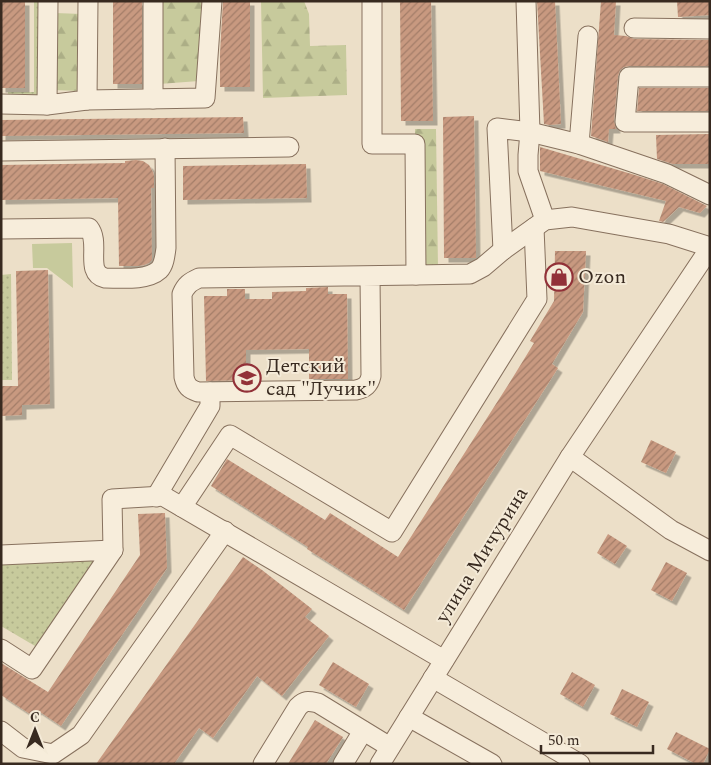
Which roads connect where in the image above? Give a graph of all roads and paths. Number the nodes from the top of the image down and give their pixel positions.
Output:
1 (48, 1) edge
2 (88, 1) edge
3 (153, 1) edge
4 (212, 1) edge
5 (372, 1) edge
6 (526, 1) edge
7 (634, 28) dead end
8 (710, 29) edge
9 (588, 36) dead end
10 (710, 77) edge
11 (153, 99) junction
12 (87, 100) junction
13 (1, 104) edge
14 (47, 105) junction
15 (710, 122) edge
16 (530, 132) junction
17 (579, 144) junction
18 (288, 147) dead end
19 (165, 148) junction
20 (1, 151) edge
21 (710, 195) edge
22 (540, 224) junction
23 (1, 229) edge
24 (710, 247) edge
25 (503, 250) junction
26 (416, 275) junction
27 (370, 276) junction
28 (210, 392) junction
29 (570, 457) junction
30 (156, 496) junction
31 (182, 507) junction
32 (225, 532) junction
33 (113, 550) junction
34 (710, 550) edge
35 (1, 555) edge
36 (1, 649) edge
37 (444, 660) junction
38 (433, 678) junction
39 (409, 717) junction
40 (1, 731) edge
41 (363, 731) junction
42 (390, 748) junction
43 (263, 764) edge
44 (343, 764) edge
45 (380, 764) edge
46 (492, 764) edge
47 (580, 764) edge

1 - 14 street
2 - 12 street
3 - 11 street
4 - 11 street
5 - 26 street
6 - 16 street
7 - 8 street
9 - 17 street
10 - 15 street
11 - 12 street
12 - 14 street
13 - 14 street
16 - 17 street
16 - 22 street
16 - 25 street
17 - 21 street
18 - 19 street
19 - 20 street
19 - 23 street
22 - 24 street
22 - 25 street
22 - 31 street
24 - 29 street, улица Мичурина
25 - 26 street
26 - 27 street
27 - 28 street
27 - 28 street
28 - 30 street
29 - 34 street
29 - 37 street, улица Мичурина
30 - 31 street
30 - 33 street
31 - 32 street
32 - 37 street
32 - 40 street
33 - 35 street
33 - 36 street
37 - 38 street, улица Мичурина
38 - 39 street, улица Мичурина
38 - 47 street
39 - 42 street, улица Мичурина
39 - 46 street
41 - 42 street
41 - 43 street
41 - 44 street
42 - 45 street, улица Мичурина

